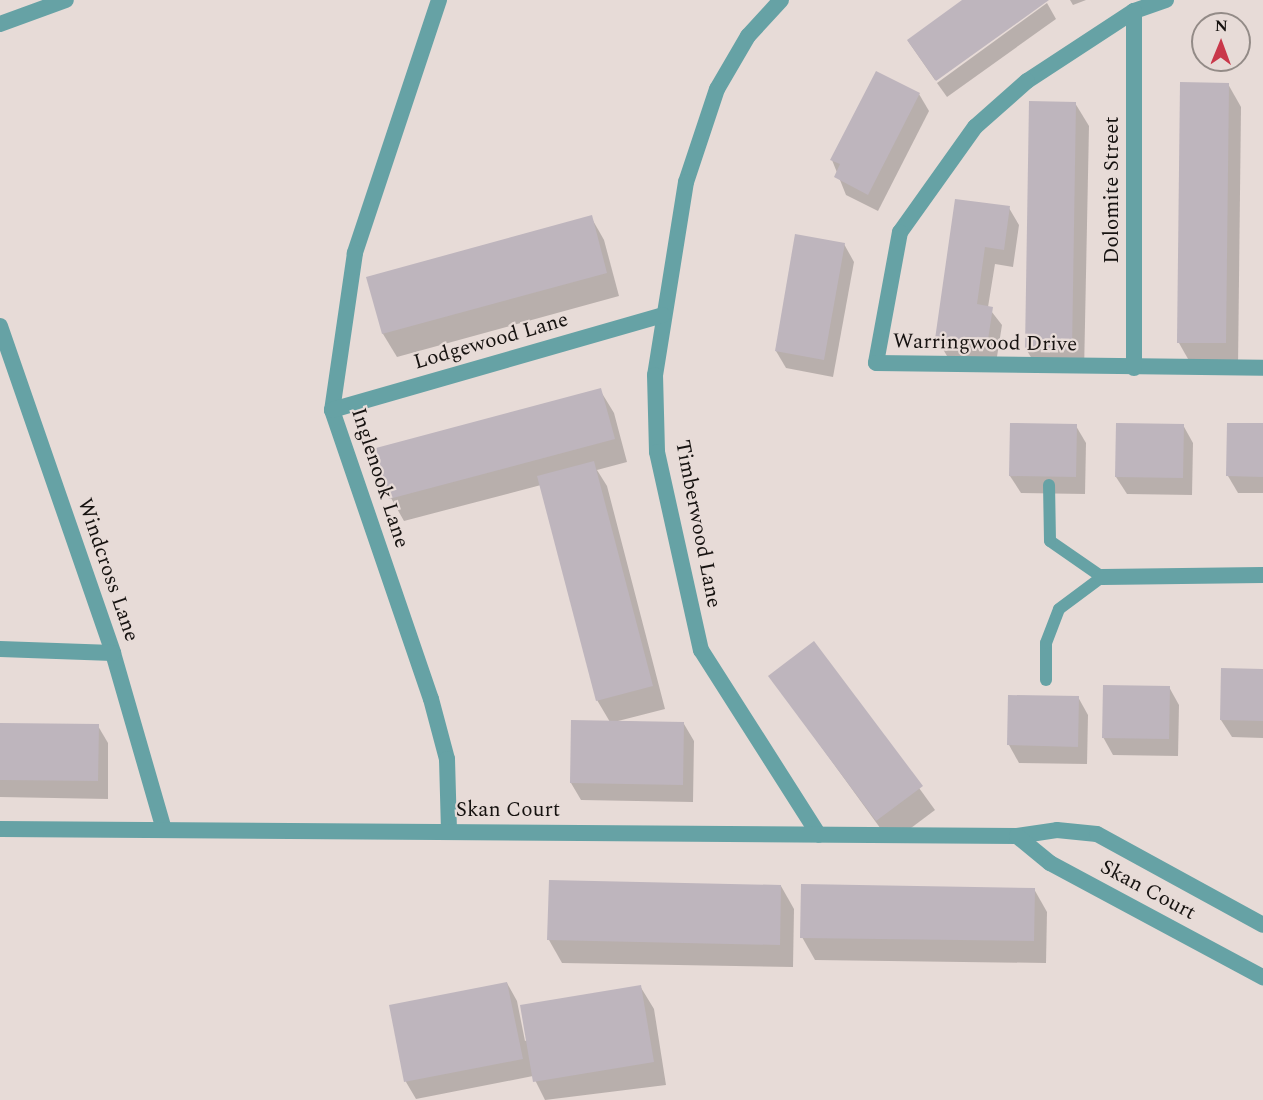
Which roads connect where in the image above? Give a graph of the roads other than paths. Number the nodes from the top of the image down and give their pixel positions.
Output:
1 (66, 0) edge
2 (438, 0) edge
3 (781, 0) edge
4 (1166, 0) edge
5 (1134, 11) junction
6 (0, 24) edge
7 (663, 315) junction
8 (0, 326) edge
9 (1134, 368) junction
10 (1263, 368) edge
11 (332, 410) junction
12 (1049, 485) dead end
13 (1263, 575) edge
14 (1102, 577) junction
15 (0, 649) edge
16 (113, 653) junction
17 (1046, 680) dead end
18 (0, 829) edge
19 (164, 830) junction
20 (449, 832) junction
21 (819, 835) junction
22 (1017, 836) junction
23 (1263, 925) edge
24 (1263, 977) edge

1 - 6 street
2 - 11 street, Inglenook Lane
3 - 7 street, Timberwood Lane
4 - 5 street, Warringwood Drive
5 - 9 street, Dolomite Street
5 - 9 street, Warringwood Drive
7 - 11 street, Lodgewood Lane
7 - 21 street, Timberwood Lane
8 - 16 street, Windcross Lane
9 - 10 street, Warringwood Drive
11 - 20 street, Inglenook Lane
12 - 14 lane
13 - 14 street
14 - 17 lane
15 - 16 street
16 - 19 street, Windcross Lane
18 - 19 street, Skan Court
19 - 20 street, Skan Court
20 - 21 street, Skan Court
21 - 22 street, Skan Court
22 - 23 street, Skan Court
22 - 24 street, Skan Court

